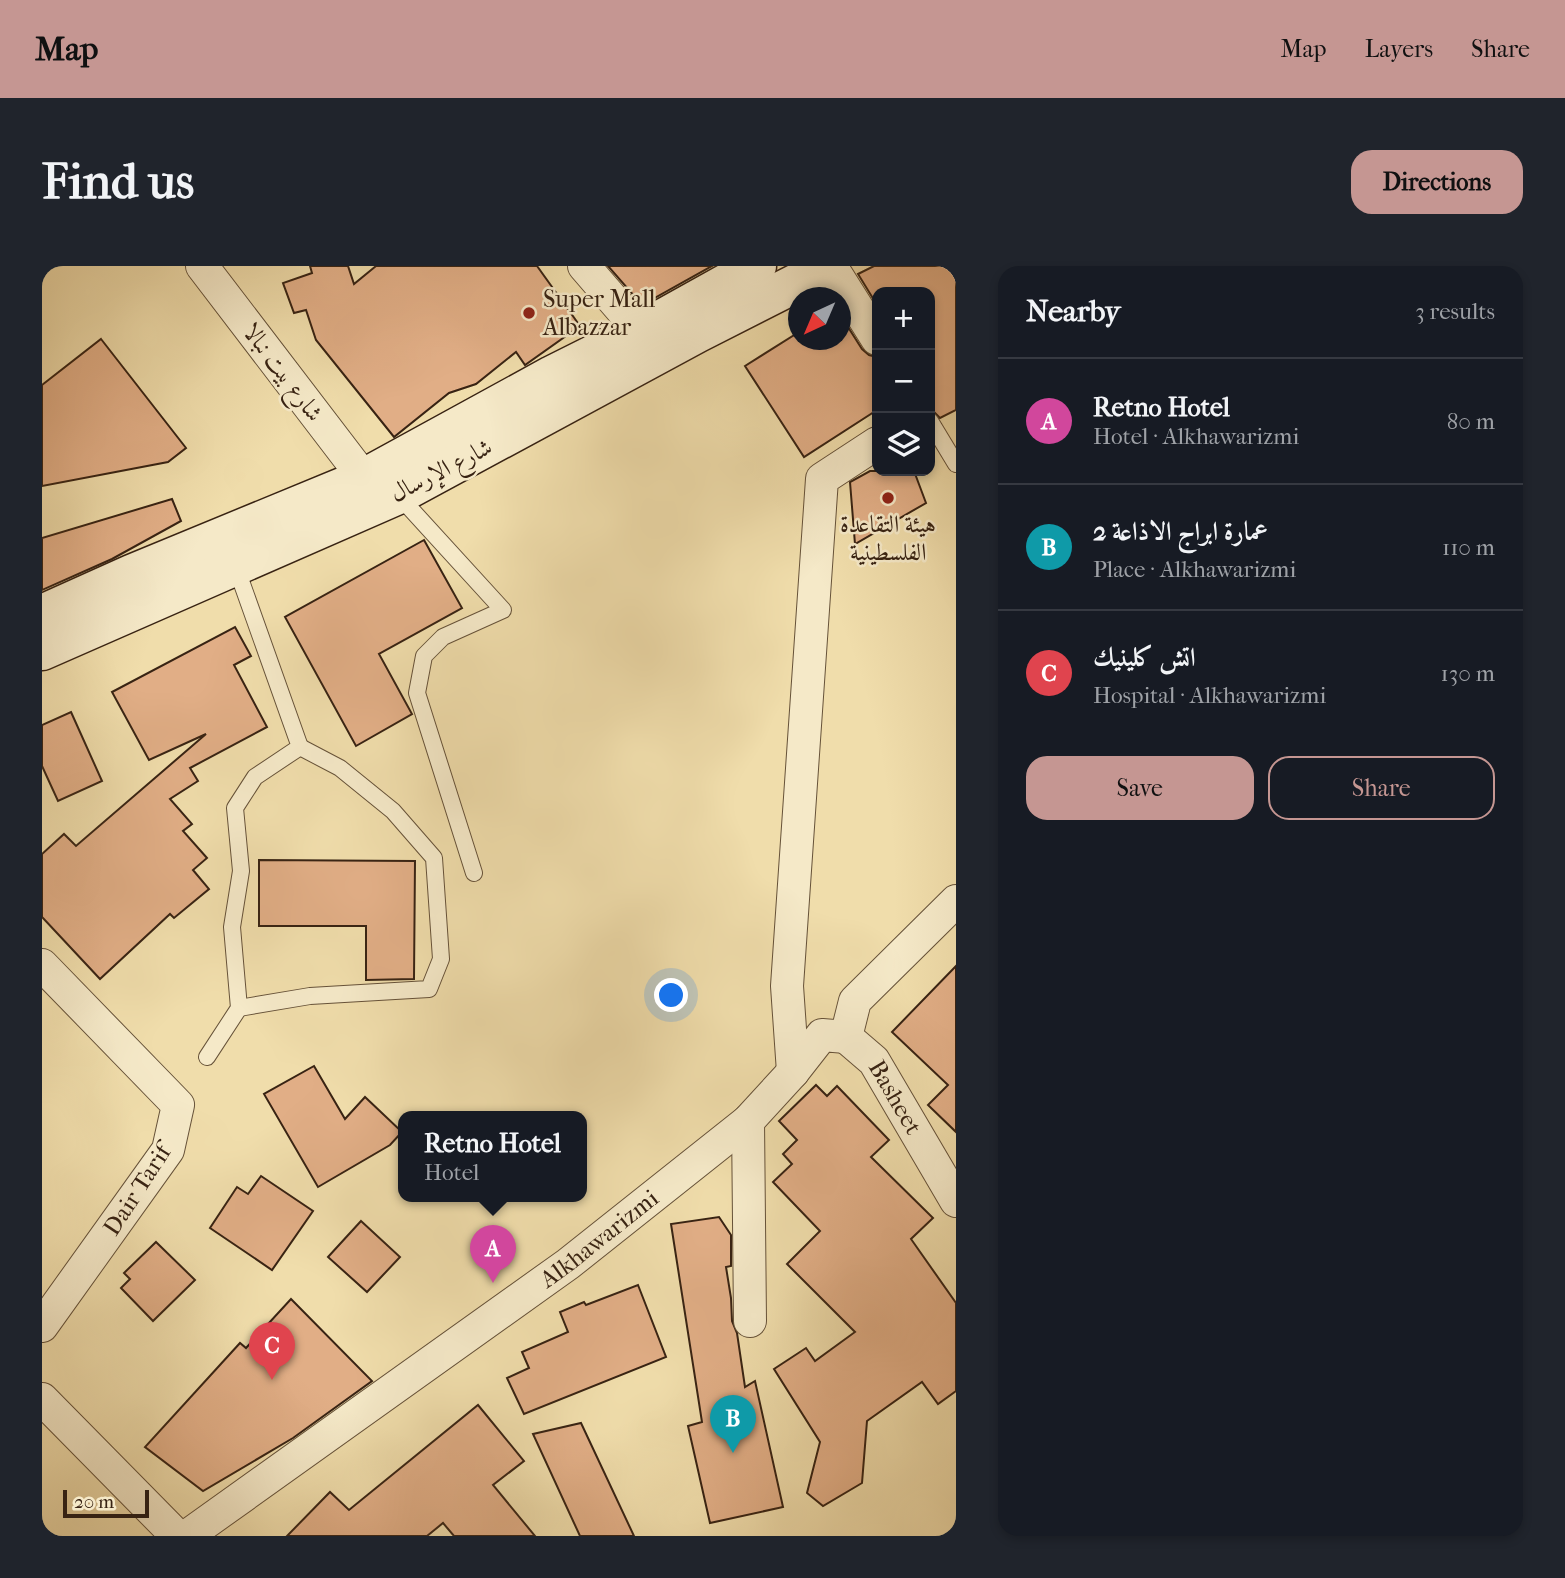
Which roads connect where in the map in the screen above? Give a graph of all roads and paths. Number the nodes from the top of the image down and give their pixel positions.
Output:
1 (202, 266) edge
2 (584, 266) edge
3 (757, 266) edge
4 (831, 266) edge
5 (639, 331) junction
6 (872, 331) edge
7 (935, 429) edge
8 (872, 446) edge
9 (956, 464) edge
10 (381, 491) junction
11 (236, 567) junction
12 (42, 614) edge
13 (42, 651) edge
14 (300, 747) junction
15 (474, 873) dead end
16 (956, 901) edge
17 (42, 965) edge
18 (239, 1008) junction
19 (846, 1037) junction
20 (207, 1057) dead end
21 (793, 1072) junction
22 (748, 1121) junction
23 (956, 1201) edge
24 (750, 1321) dead end
25 (42, 1326) edge
26 (42, 1399) edge
27 (177, 1536) edge
28 (187, 1536) edge

1 - 10 street, شارع بيت نبالا
2 - 5 street
3 - 5 main road, شارع الإرسال
4 - 6 street
4 - 10 main road, شارع الإرسال
5 - 10 main road, شارع الإرسال
7 - 9 lane
8 - 21 street
10 - 11 main road, شارع الإرسال
10 - 12 main road, شارع الإرسال
10 - 15 lane
11 - 13 main road, شارع الإرسال
11 - 14 lane
14 - 18 lane
14 - 18 lane
16 - 19 street
17 - 25 street, Dair Tarif
18 - 20 lane
19 - 21 street, Alkhawarizmi
19 - 23 street, Basheet
21 - 22 street, Alkhawarizmi
22 - 24 street
22 - 28 street, Alkhawarizmi
26 - 27 street

